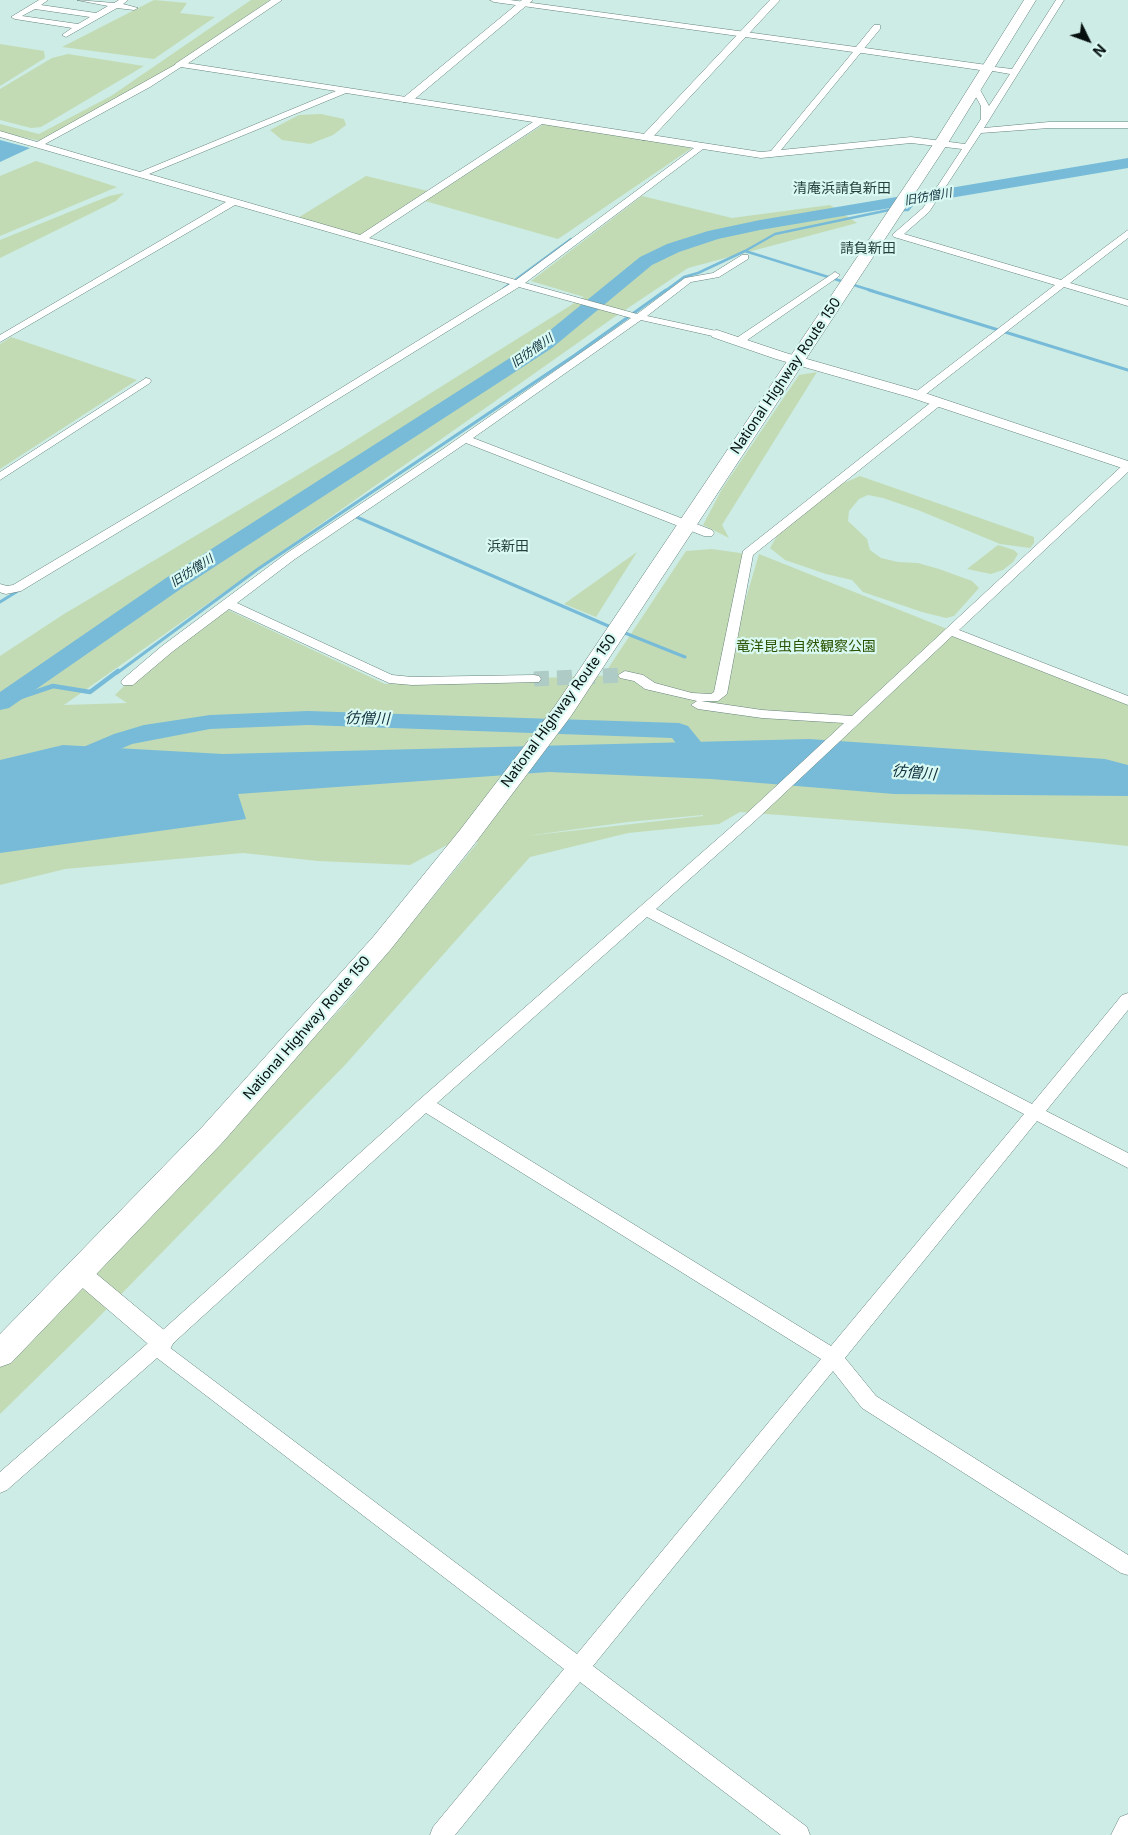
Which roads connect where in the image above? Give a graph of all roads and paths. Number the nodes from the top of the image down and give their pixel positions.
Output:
1 (44, 0) edge
2 (81, 0) edge
3 (124, 0) edge
4 (277, 0) edge
5 (494, 0) edge
6 (775, 0) edge
7 (1030, 0) edge
8 (1060, 0) edge
9 (525, 2) edge
10 (116, 5) junction
11 (33, 6) junction
12 (134, 8) dead end
13 (98, 16) junction
14 (80, 26) junction
15 (877, 27) dead end
16 (742, 34) junction
17 (66, 35) dead end
18 (858, 50) junction
19 (180, 64) junction
20 (987, 68) junction
21 (1014, 72) junction
22 (975, 88) junction
23 (343, 91) junction
24 (407, 100) junction
25 (985, 119) junction
26 (541, 121) junction
27 (1128, 125) edge
28 (979, 131) junction
29 (0, 134) edge
30 (646, 138) junction
31 (941, 143) junction
32 (38, 145) junction
33 (702, 146) junction
34 (969, 147) junction
35 (774, 153) junction
36 (142, 174) junction
37 (235, 202) junction
38 (1128, 233) edge
39 (361, 239) junction
40 (745, 258) dead end
41 (835, 275) dead end
42 (517, 284) junction
43 (1063, 284) junction
44 (1128, 303) edge
45 (638, 318) junction
46 (717, 334) joint
47 (0, 339) edge
48 (739, 341) junction
49 (796, 359) junction
50 (146, 381) dead end
51 (917, 396) junction
52 (938, 402) junction
53 (464, 438) junction
54 (1128, 466) edge
55 (0, 477) edge
56 (688, 525) junction
57 (708, 533) dead end
58 (0, 588) edge
59 (227, 603) junction
60 (950, 631) junction
61 (534, 679) tunnel mouth
62 (128, 682) dead end
63 (1128, 701) edge
64 (855, 720) junction
65 (646, 910) junction
66 (1128, 999) edge
67 (425, 1104) junction
68 (1034, 1112) junction
69 (1128, 1161) edge
70 (78, 1272) junction
71 (159, 1345) junction
72 (0, 1354) edge
73 (834, 1357) junction
74 (0, 1484) edge
75 (1128, 1566) edge
76 (578, 1667) junction
77 (1128, 1825) edge
78 (441, 1835) edge
79 (799, 1835) edge
80 (1122, 1835) edge

1 - 11 street
2 - 10 street
3 - 10 street
4 - 19 street
5 - 9 street
6 - 16 street
7 - 20 highway, National Highway Route 150
8 - 21 street
9 - 16 street
9 - 24 street
10 - 12 street
10 - 13 street
11 - 13 street
11 - 14 street
13 - 14 street
14 - 17 street
15 - 18 street
16 - 18 street
16 - 30 street
18 - 20 street
18 - 35 street
19 - 23 street
19 - 32 street
20 - 21 street
20 - 22 highway, National Highway Route 150
21 - 25 street
22 - 25 street
22 - 31 highway, National Highway Route 150
23 - 24 street
23 - 36 street
24 - 26 street
25 - 28 street
26 - 30 street
26 - 39 street
27 - 28 street
28 - 34 street
29 - 32 street
30 - 33 street
31 - 34 street
31 - 35 street
31 - 49 highway, National Highway Route 150
32 - 36 street
33 - 35 street
33 - 42 street
34 - 43 street
36 - 37 street
37 - 39 street
37 - 47 street
38 - 43 street
39 - 42 street
40 - 45 street
41 - 48 street
42 - 45 street
42 - 58 street
43 - 44 street
43 - 51 street
45 - 46 street
45 - 53 street
46 - 48 street
48 - 49 street
49 - 51 street
49 - 56 highway, National Highway Route 150
50 - 55 street
51 - 52 street
52 - 54 street
52 - 64 street
53 - 56 street
53 - 59 street
54 - 60 street
56 - 57 street
56 - 70 highway, National Highway Route 150
59 - 61 street
59 - 62 street
60 - 63 street
60 - 64 street
64 - 65 street
65 - 67 street
65 - 68 street
66 - 68 street
67 - 71 street
67 - 73 street
68 - 69 street
68 - 73 street
70 - 71 street
70 - 72 highway, National Highway Route 150
71 - 74 street
71 - 76 street
73 - 75 street
73 - 76 street
76 - 78 street
76 - 79 street
77 - 80 street

